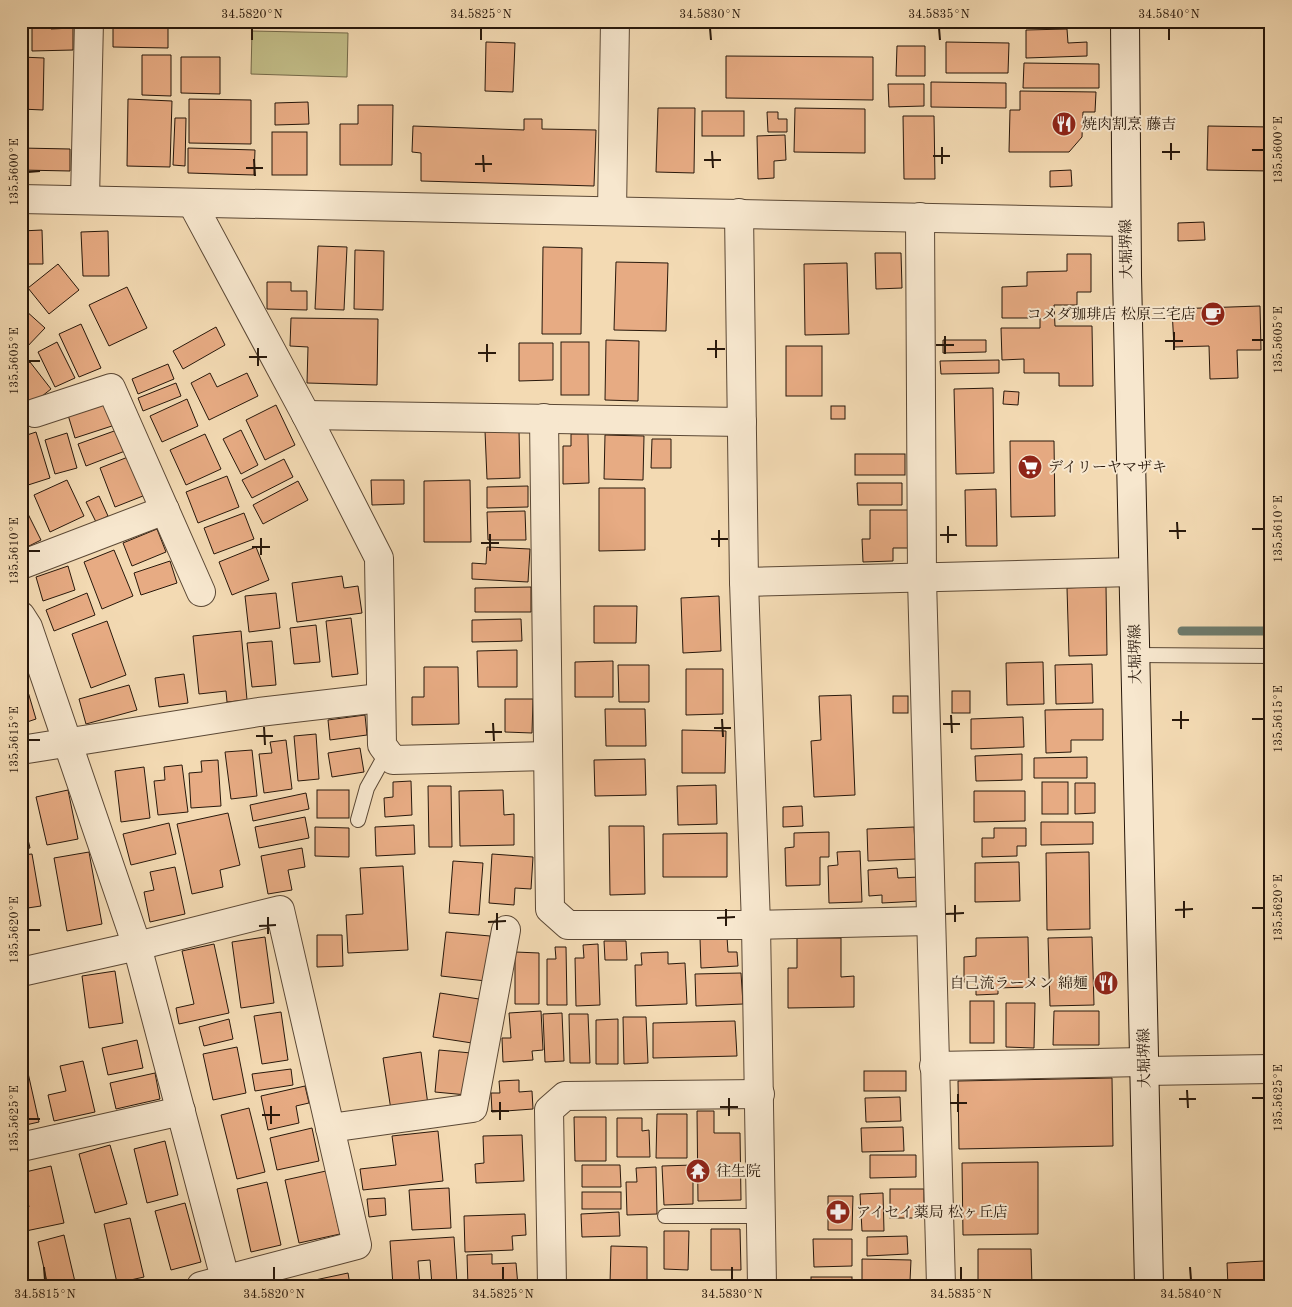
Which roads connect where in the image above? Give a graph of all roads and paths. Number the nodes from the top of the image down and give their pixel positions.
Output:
1 (89, 21) edge
2 (615, 21) edge
3 (1125, 21) edge
4 (21, 199) edge
5 (85, 199) junction
6 (192, 203) junction
7 (612, 211) junction
8 (739, 213) junction
9 (920, 218) junction
10 (1126, 222) junction
11 (35, 413) dead end
12 (306, 415) junction
13 (544, 418) junction
14 (742, 422) junction
15 (165, 510) junction
16 (21, 565) edge
17 (1133, 572) junction
18 (922, 579) junction
19 (744, 582) junction
20 (201, 592) dead end
21 (21, 616) edge
22 (1135, 655) junction
23 (1271, 656) edge
24 (380, 698) junction
25 (68, 742) junction
26 (21, 750) edge
27 (387, 752) junction
28 (548, 756) junction
29 (358, 820) dead end
30 (930, 921) junction
31 (756, 925) junction
32 (506, 930) dead end
33 (136, 946) junction
34 (21, 972) edge
35 (934, 1066) junction
36 (1144, 1066) junction
37 (1271, 1069) edge
38 (760, 1094) junction
39 (181, 1111) junction
40 (330, 1128) junction
41 (21, 1147) edge
42 (665, 1216) dead end
43 (761, 1216) junction
44 (218, 1284) edge
45 (552, 1286) edge
46 (762, 1286) edge
47 (941, 1286) edge
48 (1149, 1286) edge

1 - 5 street
2 - 7 street
3 - 10 street, 大堀堺線
4 - 5 street
5 - 6 street
6 - 7 street
6 - 12 street
7 - 8 street
8 - 9 street
8 - 14 street
9 - 10 street
9 - 18 street
10 - 17 street, 大堀堺線
11 - 15 street
12 - 13 street
12 - 24 street
13 - 14 street
13 - 28 street
14 - 19 street
15 - 16 street
15 - 20 street
17 - 18 street
17 - 22 street, 大堀堺線
18 - 19 street
18 - 30 street
19 - 31 street
21 - 25 street
22 - 23 lane
22 - 36 street, 大堀堺線
24 - 25 street
24 - 27 street
25 - 26 street
25 - 33 street
27 - 28 street
27 - 29 lane
28 - 31 street
30 - 31 street
30 - 35 street
31 - 38 street
32 - 40 street
33 - 34 street
33 - 39 street
33 - 40 street
35 - 36 street
35 - 47 street
36 - 37 street
36 - 48 street, 大堀堺線
38 - 43 street
38 - 45 street
39 - 41 street
39 - 44 street
40 - 44 street
42 - 43 lane
43 - 46 street

